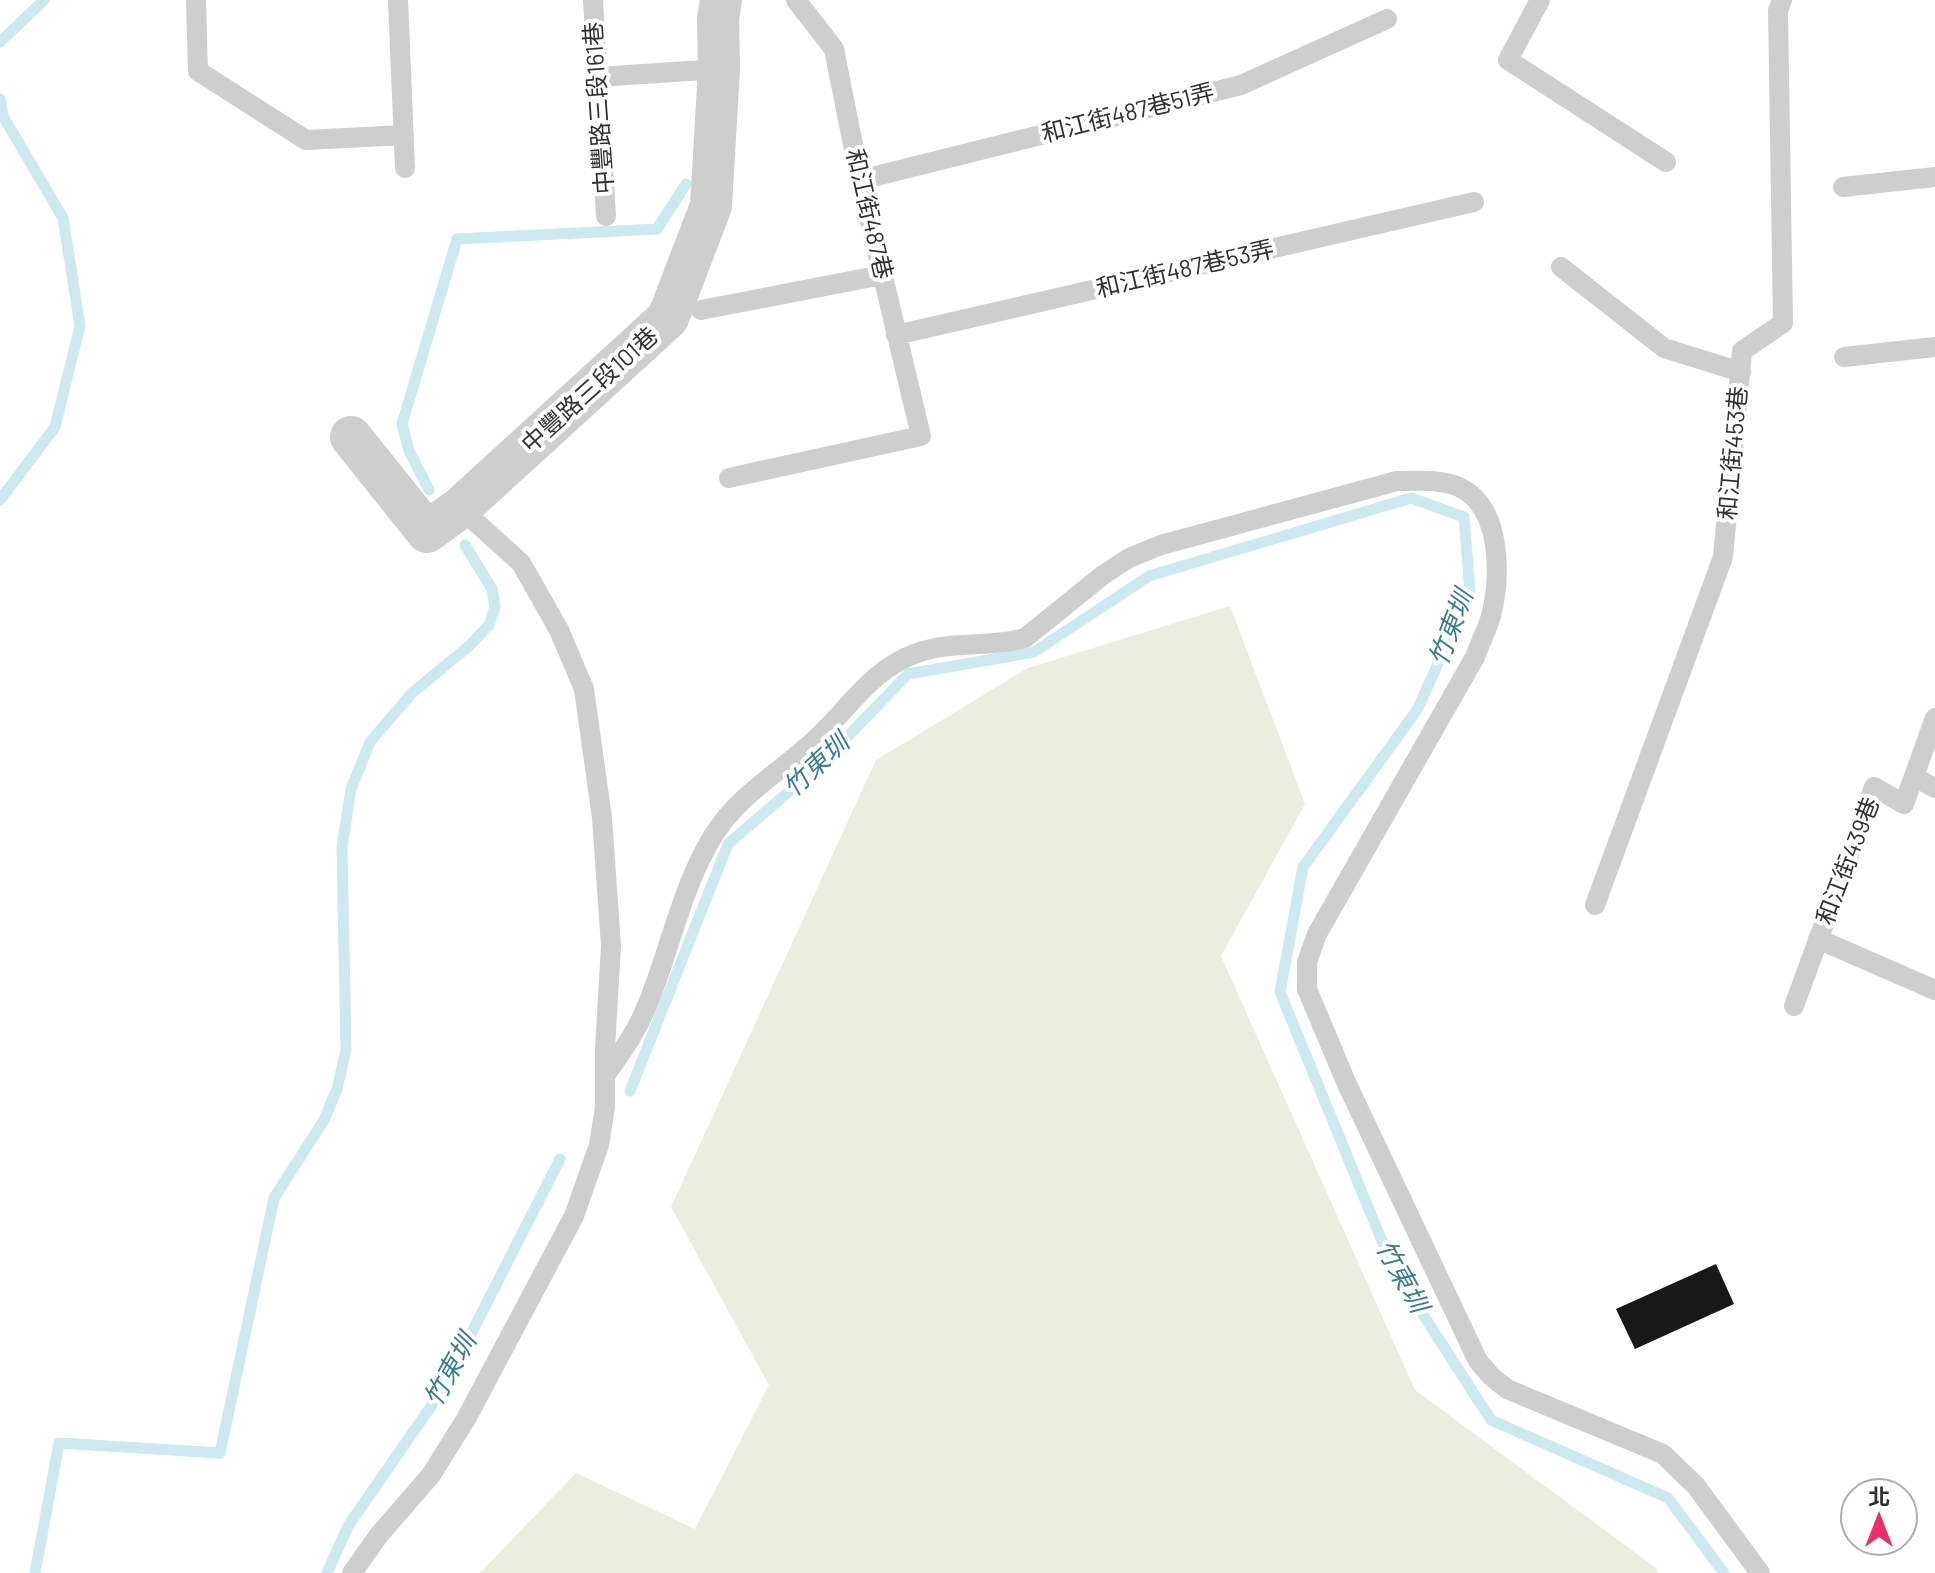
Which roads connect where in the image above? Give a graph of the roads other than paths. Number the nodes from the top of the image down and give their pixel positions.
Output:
1 (196, 0) edge
2 (398, 0) edge
3 (593, 0) edge
4 (721, 0) edge
5 (1540, 0) edge
6 (1782, 0) edge
7 (799, 1) edge
8 (1387, 19) dead end
9 (719, 69) junction
10 (597, 77) junction
11 (404, 135) junction
12 (1666, 162) dead end
13 (405, 168) dead end
14 (1935, 177) edge
15 (860, 180) junction
16 (1843, 187) dead end
17 (1474, 202) dead end
18 (606, 216) dead end
19 (1561, 267) dead end
20 (882, 275) junction
21 (701, 310) dead end
22 (896, 335) junction
23 (1935, 347) edge
24 (1844, 357) dead end
25 (1741, 372) junction
26 (351, 437) dead end
27 (729, 478) dead end
28 (460, 508) junction
29 (1935, 718) edge
30 (1914, 777) junction
31 (1935, 788) edge
32 (1595, 905) dead end
33 (1818, 939) junction
34 (1935, 990) edge
35 (1794, 1006) dead end
36 (605, 1076) junction
37 (352, 1573) edge
38 (1760, 1573) edge

1 - 11 lane
2 - 11 lane
3 - 10 lane, 中豐路三段161巷
4 - 9 street, 中豐路三段101巷
5 - 12 lane
6 - 25 lane, 和江街453巷
7 - 15 lane, 和江街487巷
8 - 15 lane, 和江街487巷51弄
9 - 10 lane
9 - 28 street, 中豐路三段101巷
10 - 18 lane, 中豐路三段161巷
11 - 13 lane
14 - 16 lane
15 - 20 lane, 和江街487巷
17 - 22 lane, 和江街487巷53弄
19 - 25 lane
20 - 21 lane
20 - 22 lane, 和江街487巷
22 - 27 lane, 和江街487巷
23 - 24 lane
25 - 32 lane, 和江街453巷
26 - 28 street, 中豐路三段101巷
28 - 36 lane
29 - 30 lane, 和江街439巷
30 - 31 lane
30 - 33 lane, 和江街439巷
33 - 34 lane
33 - 35 lane, 和江街439巷
36 - 37 lane
36 - 38 lane

